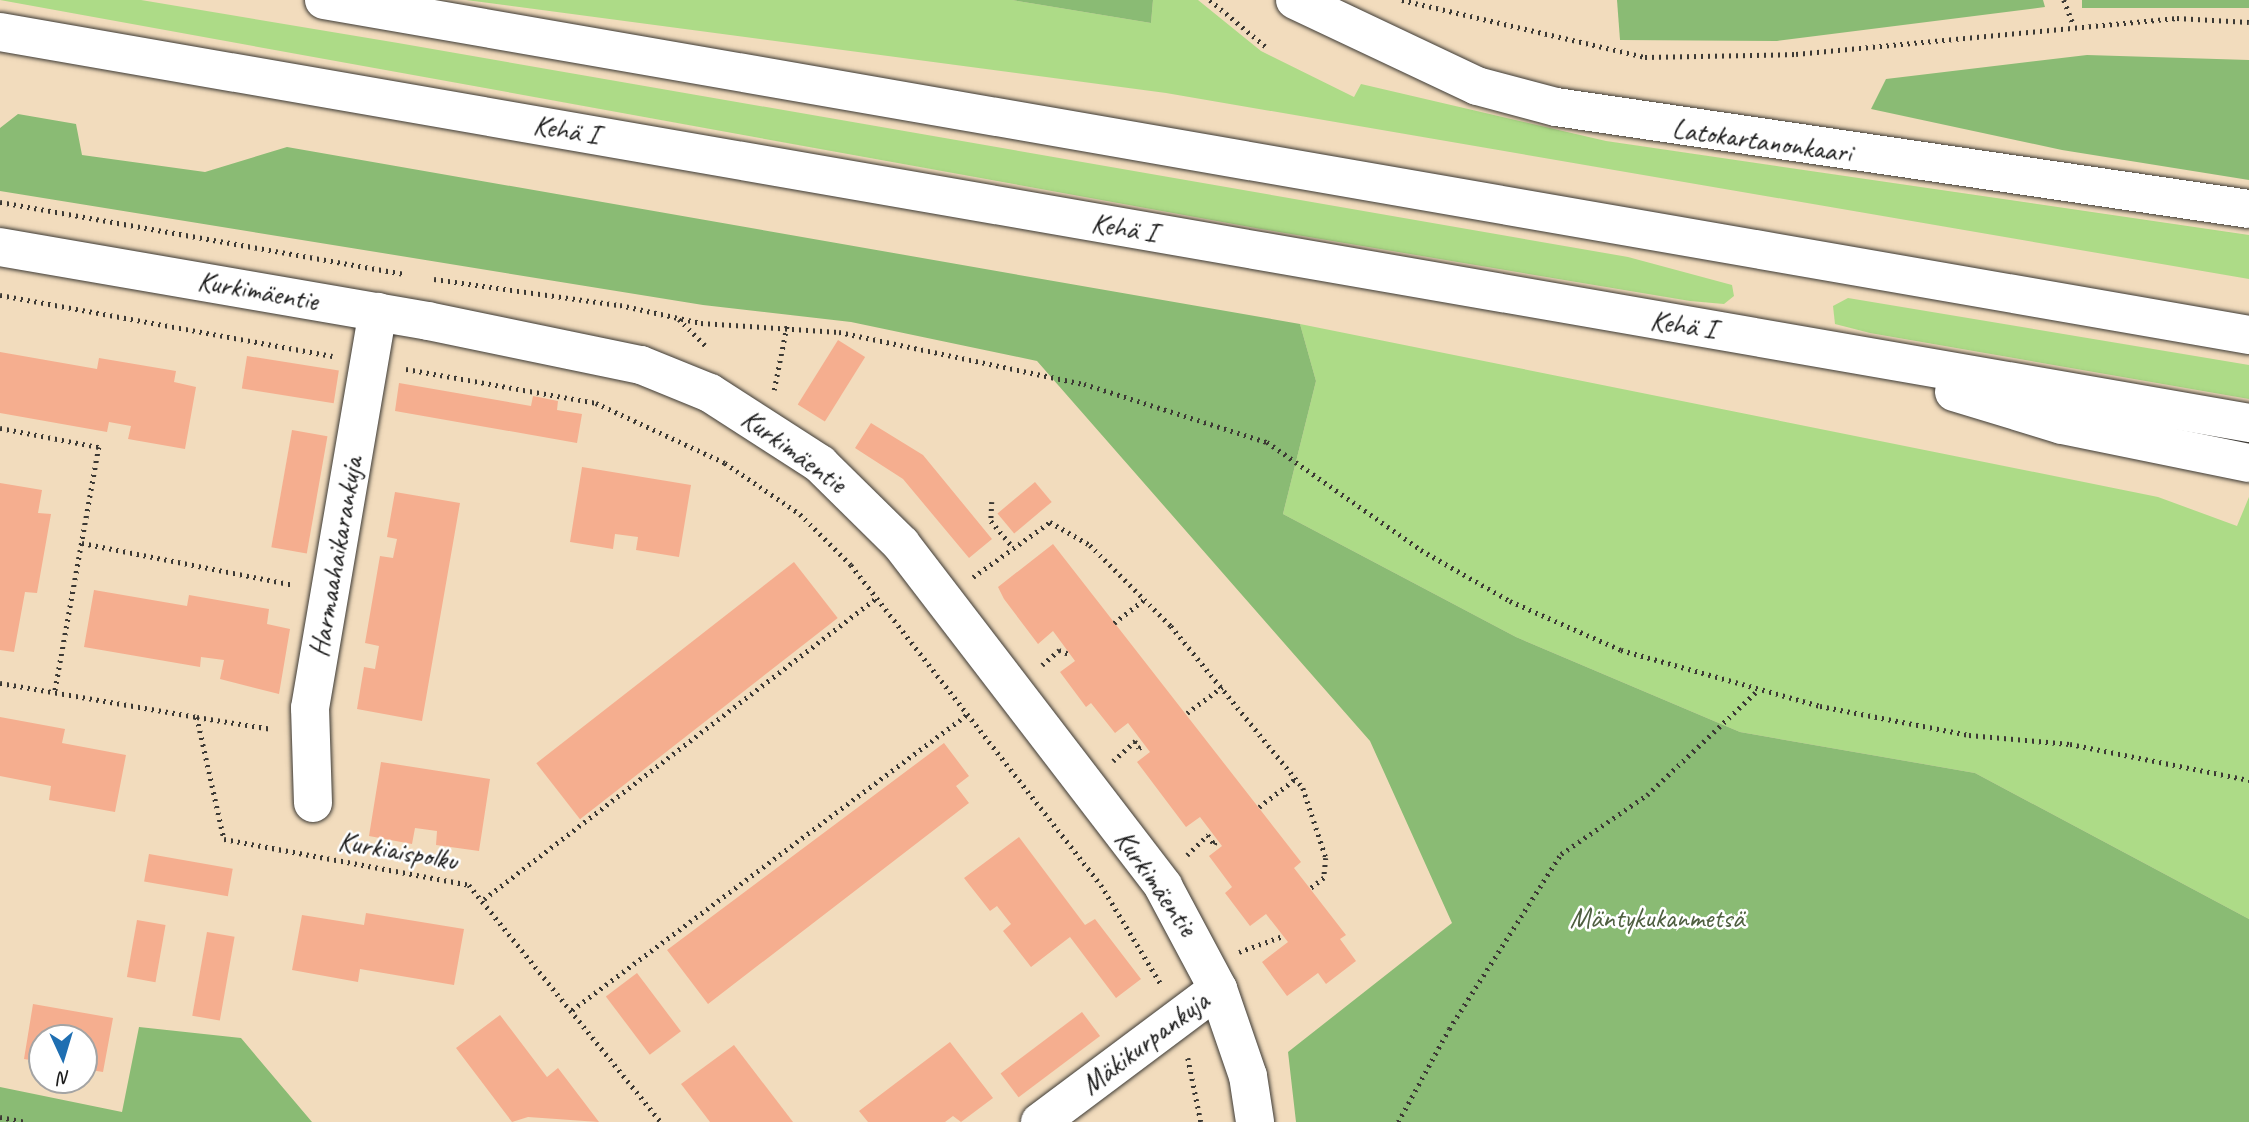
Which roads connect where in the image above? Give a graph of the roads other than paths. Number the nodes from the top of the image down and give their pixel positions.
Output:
1 (324, 0) edge
2 (1295, 0) edge
3 (0, 32) edge
4 (2249, 209) edge
5 (0, 247) edge
6 (1975, 286) junction
7 (2249, 310) edge
8 (378, 312) junction
9 (2249, 335) edge
10 (1788, 342) junction
11 (2249, 423) edge
12 (2249, 463) edge
13 (313, 803) dead end
14 (1218, 989) junction
15 (1040, 1122) edge
16 (1255, 1122) edge

1 - 6 main road
2 - 4 main road, Latokartanonkaari
3 - 10 main road, Kehä I
5 - 8 main road, Kurkimäentie
6 - 7 main road
6 - 9 main road
8 - 13 main road, Harmaahaikarankuja
8 - 14 main road, Kurkimäentie
10 - 11 main road, Kehä I
10 - 12 main road
14 - 15 main road, Mäkikurpankuja
14 - 16 main road, Kurkimäentie

